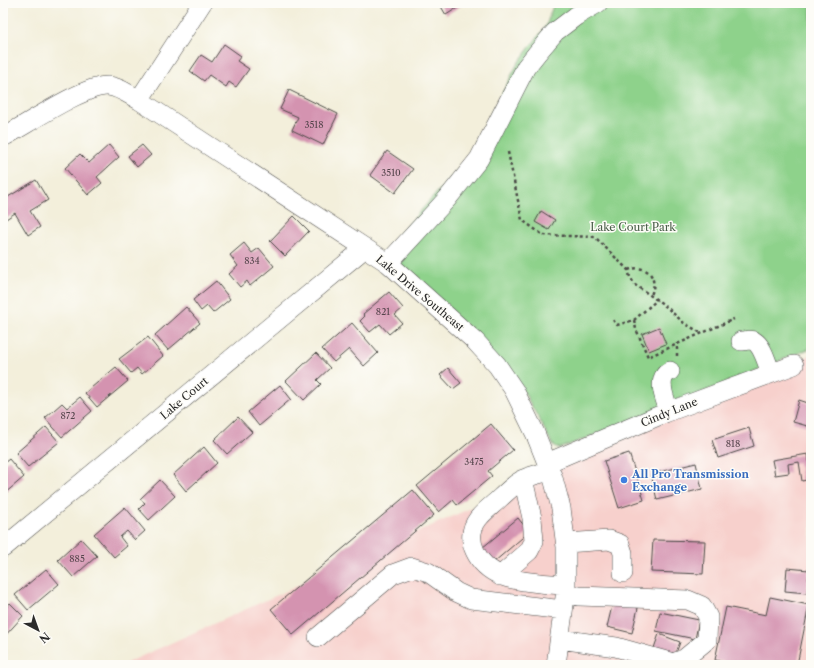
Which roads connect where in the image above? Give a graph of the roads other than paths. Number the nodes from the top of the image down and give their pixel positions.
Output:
1 (202, 3) edge
2 (598, 3) edge
3 (139, 100) junction
4 (3, 138) edge
5 (366, 248) junction
6 (388, 264) junction
7 (741, 341) dead end
8 (794, 364) dead end
9 (670, 371) dead end
10 (771, 373) junction
11 (669, 411) junction
12 (548, 467) junction
13 (523, 479) junction
14 (566, 544) junction
15 (3, 548) edge
16 (623, 574) dead end
17 (500, 576) junction
18 (565, 596) junction
19 (318, 637) dead end
20 (560, 639) junction
21 (556, 665) edge

1 - 3 street
2 - 6 street
3 - 4 street, Lake Drive Southeast
3 - 5 street, Lake Drive Southeast
5 - 6 street, Lake Drive Southeast
5 - 15 street, Lake Court
6 - 12 street, Lake Drive Southeast
7 - 10 street
8 - 10 street, Cindy Lane
9 - 11 street
10 - 11 street, Cindy Lane
11 - 12 street, Cindy Lane
12 - 13 street, Cindy Lane
12 - 14 street, Lake Drive Southeast
13 - 17 street
13 - 17 street
14 - 16 street
14 - 18 street, Lake Drive Southeast
17 - 18 street
18 - 19 street
18 - 20 street, Lake Drive Southeast
18 - 20 street
20 - 21 street, Lake Drive Southeast

